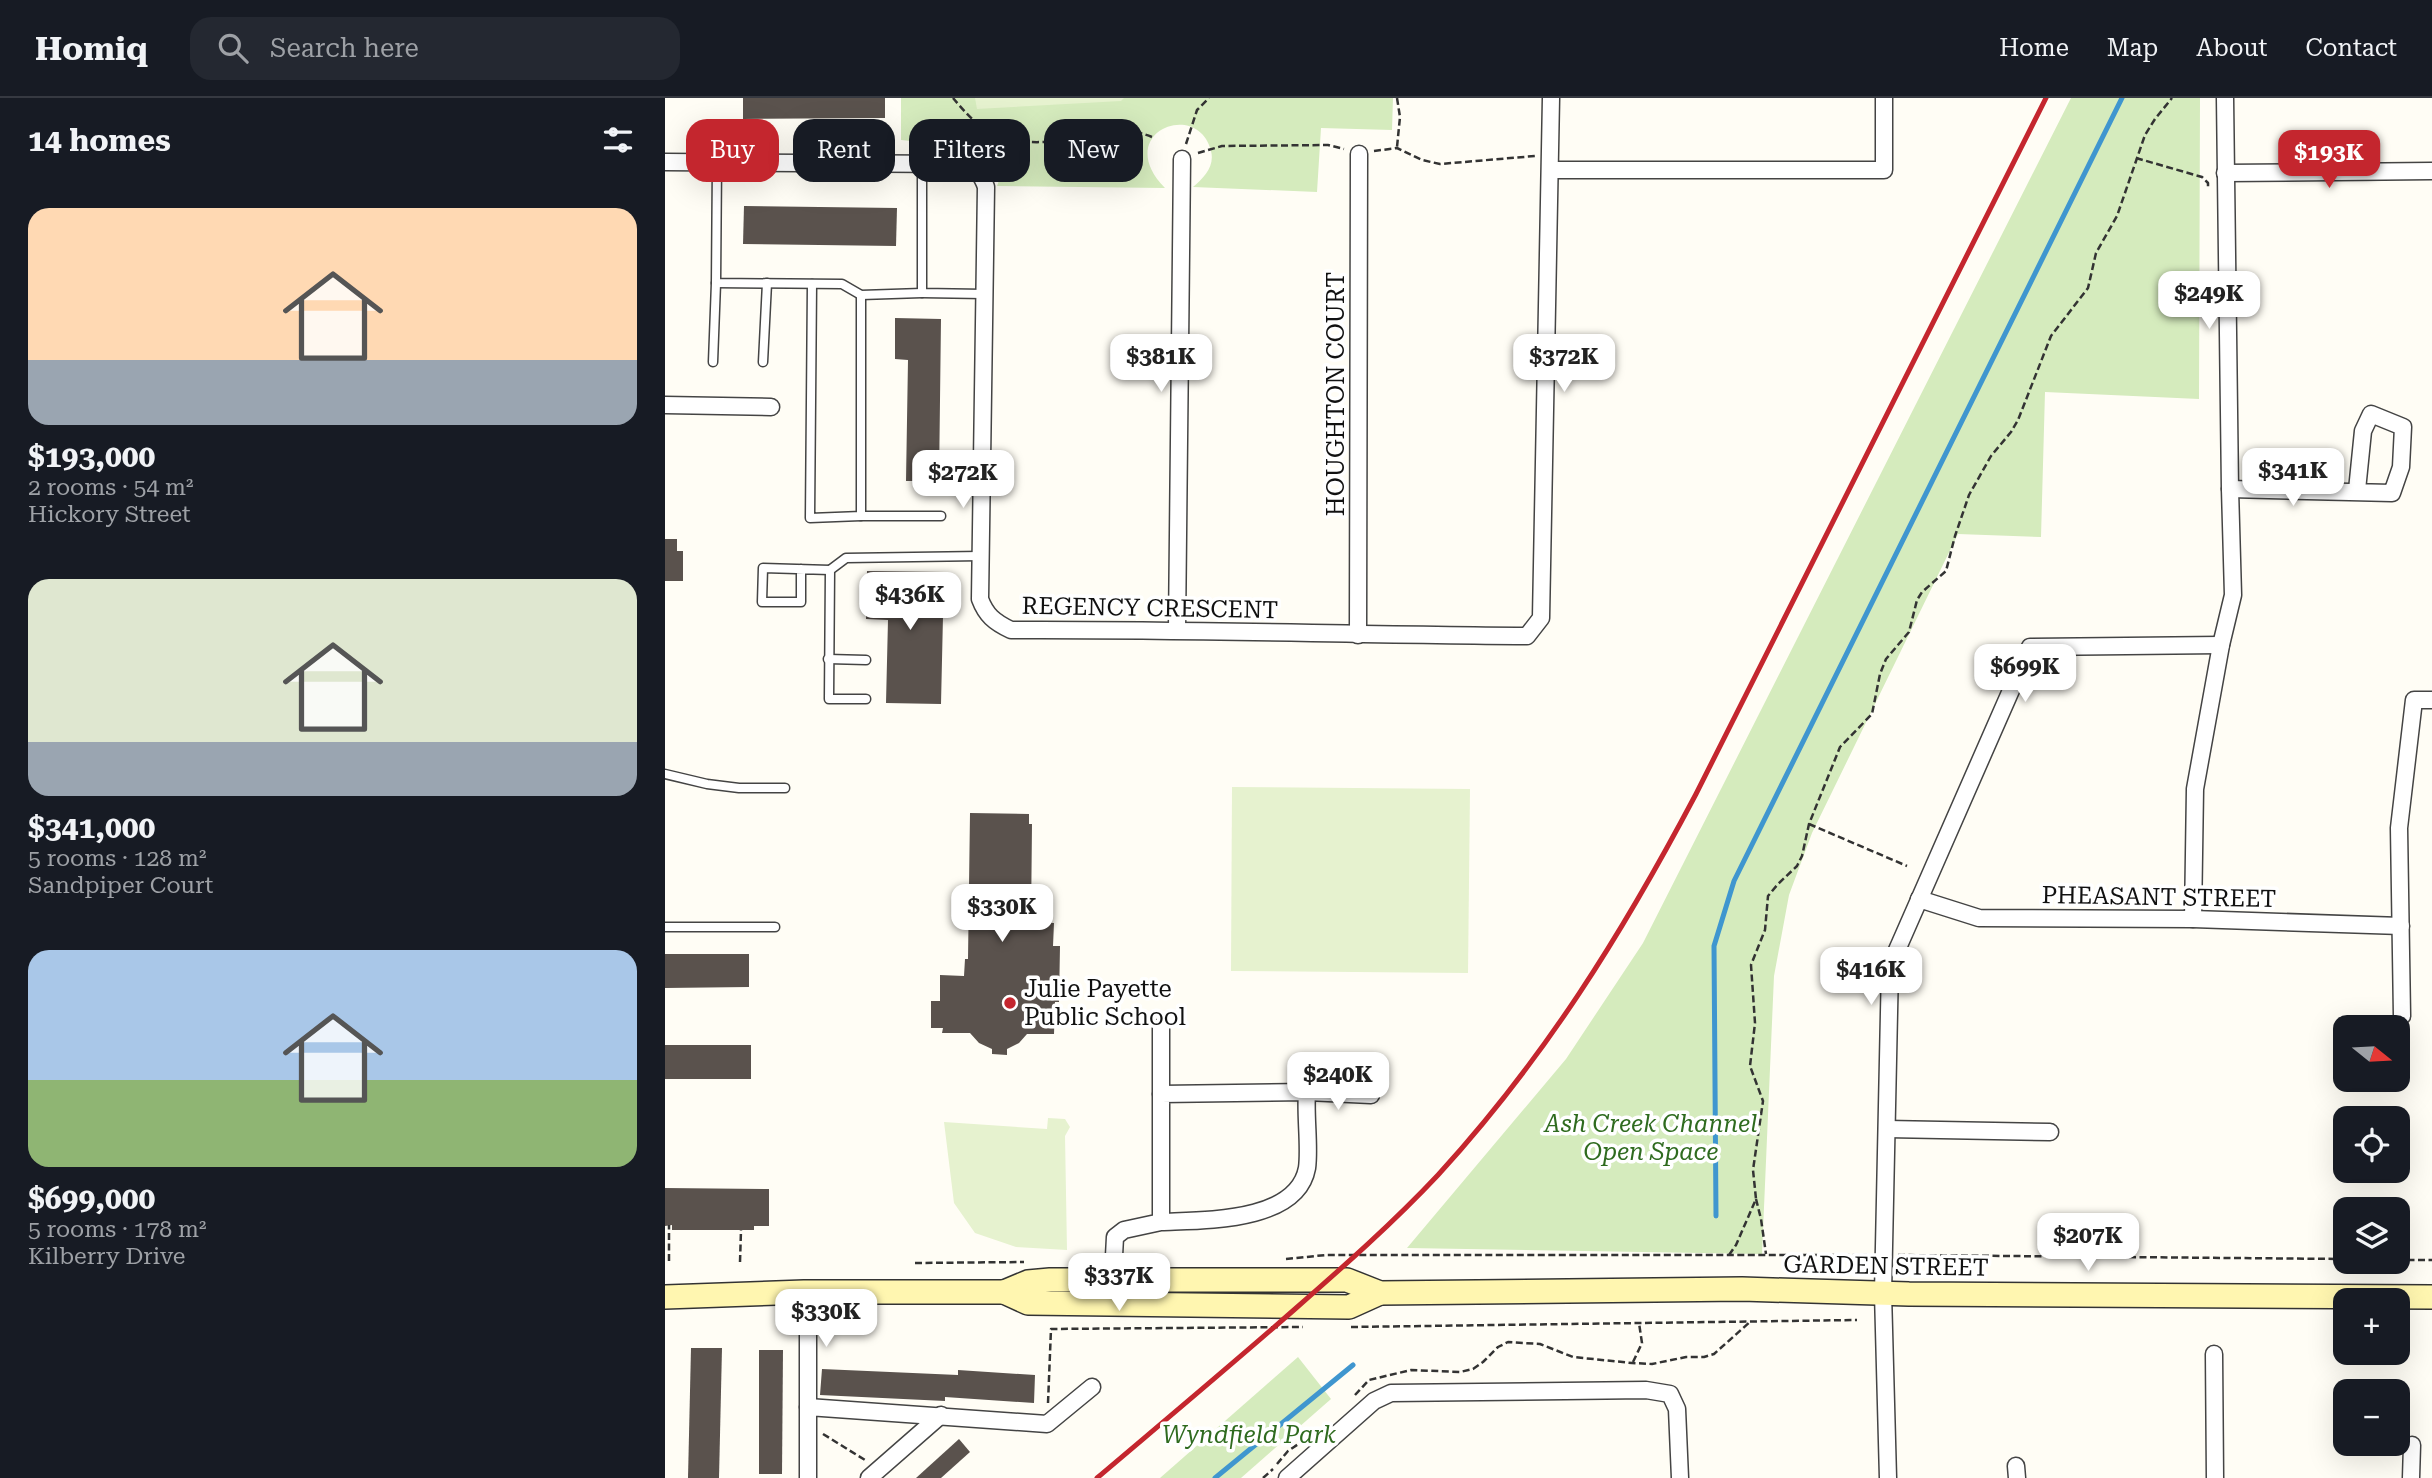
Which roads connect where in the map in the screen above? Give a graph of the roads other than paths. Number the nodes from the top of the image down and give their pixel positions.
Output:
1 (1551, 98) edge
2 (1884, 98) edge
3 (2225, 98) edge
4 (1359, 153) dead end
5 (1182, 159) road end
6 (665, 162) edge
7 (686, 162) edge
8 (779, 163) edge
9 (909, 163) edge
10 (1551, 170) junction
11 (2432, 172) edge
12 (2225, 173) junction
13 (717, 182) edge
14 (922, 182) edge
15 (984, 182) edge
16 (716, 283) junction
17 (767, 283) junction
18 (812, 284) junction
19 (922, 293) junction
20 (985, 294) junction
21 (861, 295) junction
22 (713, 362) dead end
23 (763, 362) dead end
24 (665, 405) edge
25 (771, 407) dead end
26 (2229, 489) junction
27 (2357, 490) junction
28 (861, 516) junction
29 (941, 516) dead end
30 (981, 556) junction
31 (801, 569) junction
32 (830, 570) junction
33 (1177, 629) junction
34 (1358, 635) junction
35 (2221, 645) junction
36 (828, 659) junction
37 (866, 660) dead end
38 (866, 699) dead end
39 (2432, 700) edge
40 (665, 774) edge
41 (785, 788) dead end
42 (1919, 899) junction
43 (2193, 919) junction
44 (665, 926) edge
45 (2401, 926) junction
46 (775, 928) dead end
47 (2402, 1015) edge
48 (1161, 1027) dead end
49 (1307, 1092) junction
50 (1161, 1094) junction
51 (1371, 1095) dead end
52 (1887, 1129) junction
53 (2050, 1132) dead end
54 (1161, 1222) junction
55 (1118, 1280) junction
56 (808, 1292) junction
57 (1005, 1292) junction
58 (1380, 1293) junction
59 (1883, 1293) junction
60 (665, 1297) edge
61 (2432, 1297) edge
62 (1085, 1304) junction
63 (2214, 1354) dead end
64 (1092, 1387) dead end
65 (808, 1407) junction
66 (940, 1415) junction
67 (2412, 1445) dead end
68 (874, 1474) edge
69 (808, 1478) edge
70 (1287, 1478) edge
71 (1680, 1478) edge
72 (1888, 1478) edge
73 (2215, 1478) edge
74 (2411, 1478) edge

1 - 10 street
2 - 10 street
3 - 12 street
4 - 34 street, HOUGHTON COURT
5 - 33 street
6 - 7 street
8 - 9 street
10 - 34 street, REGENCY CRESCENT
11 - 12 street
12 - 26 street
13 - 16 lane
14 - 19 lane
15 - 20 street, REGENCY CRESCENT
16 - 17 lane
16 - 22 lane
17 - 18 lane
17 - 23 lane
18 - 21 lane
18 - 28 lane
19 - 20 lane
19 - 21 lane
20 - 30 street, REGENCY CRESCENT
21 - 28 lane
24 - 25 street
26 - 27 street
26 - 35 street
27 - 27 street
28 - 29 lane
30 - 32 lane
30 - 33 street, REGENCY CRESCENT
31 - 31 lane
31 - 32 lane
32 - 36 lane
33 - 34 street, REGENCY CRESCENT
35 - 42 street
35 - 43 street
36 - 37 lane
36 - 38 lane
39 - 45 street
40 - 41 lane
42 - 43 street, PHEASANT STREET
42 - 52 street
43 - 45 street, PHEASANT STREET
44 - 46 lane
45 - 47 street
48 - 50 street
49 - 50 street
49 - 51 street
49 - 54 street
50 - 54 street
52 - 53 street
52 - 59 street
54 - 55 street
55 - 57 street, GARDEN STREET
55 - 58 street, GARDEN STREET
55 - 62 street
56 - 57 street, GARDEN STREET
56 - 60 street, GARDEN STREET
56 - 65 street
57 - 62 street, GARDEN STREET
58 - 59 street, GARDEN STREET
58 - 62 street, GARDEN STREET
59 - 61 street, GARDEN STREET
59 - 72 street
63 - 73 street
64 - 66 street
65 - 66 street
65 - 69 street
66 - 68 street
67 - 74 street
70 - 71 street

